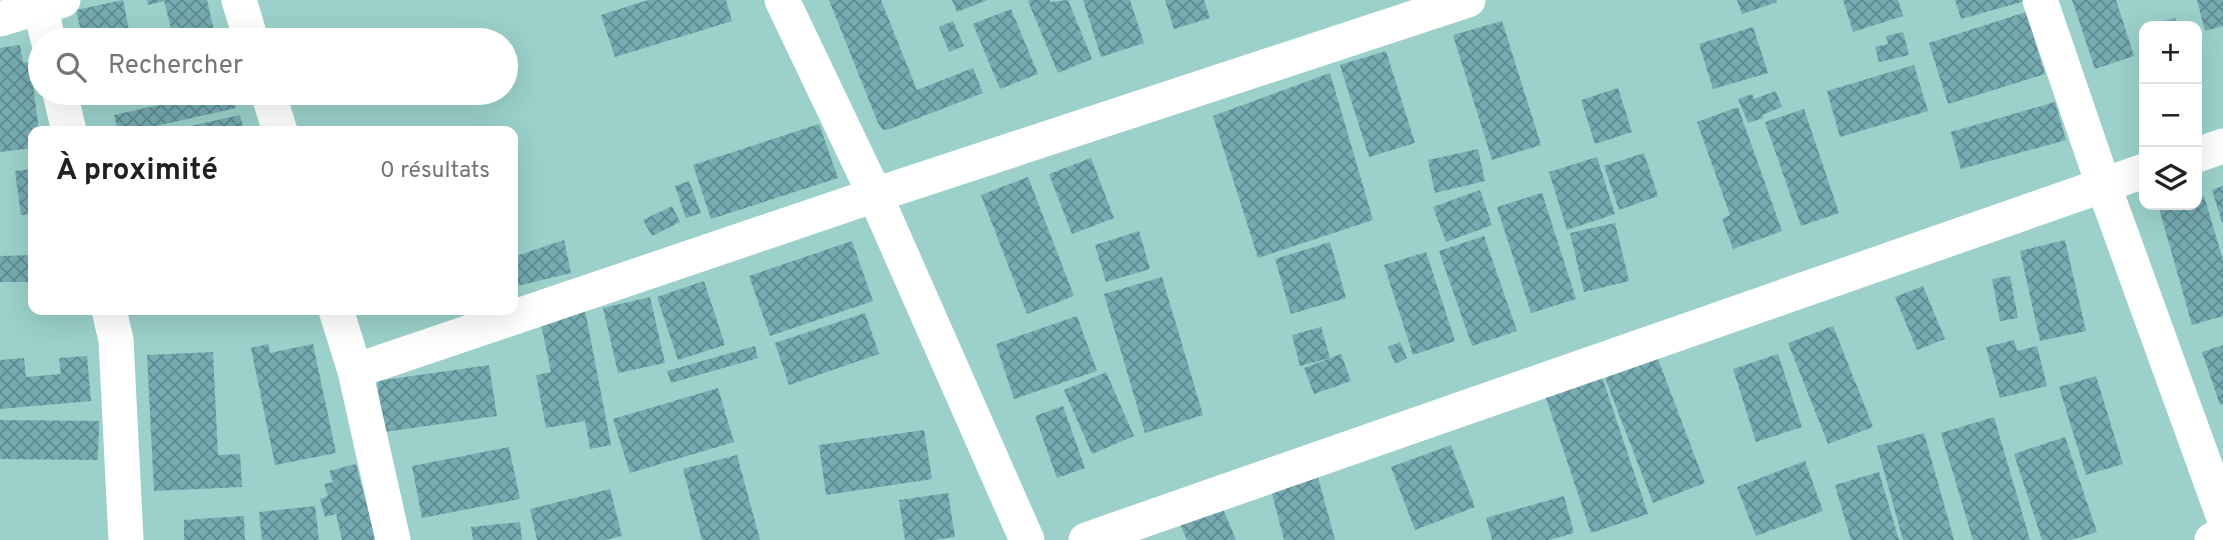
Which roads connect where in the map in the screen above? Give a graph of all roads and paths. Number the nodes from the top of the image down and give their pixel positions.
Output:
1 (239, 0) edge
2 (782, 0) edge
3 (1468, 0) edge
4 (2040, 0) edge
5 (48, 12) edge
6 (0, 19) edge
7 (247, 28) edge
8 (63, 105) edge
9 (272, 105) edge
10 (68, 126) edge
11 (278, 126) edge
12 (2223, 146) edge
13 (2202, 153) edge
14 (2139, 173) edge
15 (2103, 184) junction
16 (875, 195) junction
17 (110, 315) edge
18 (338, 315) edge
19 (355, 371) junction
20 (2223, 515) edge
21 (2223, 537) edge
22 (125, 540) edge
23 (393, 540) edge
24 (1027, 540) edge
25 (1086, 540) edge
26 (2211, 540) edge

1 - 7 street
2 - 16 street
3 - 16 street
4 - 15 street
5 - 6 street
8 - 10 street
9 - 11 street
12 - 13 street
14 - 15 street
15 - 20 street
15 - 25 street
16 - 19 street
16 - 24 street
17 - 22 street
18 - 19 street
19 - 23 street
21 - 26 street

